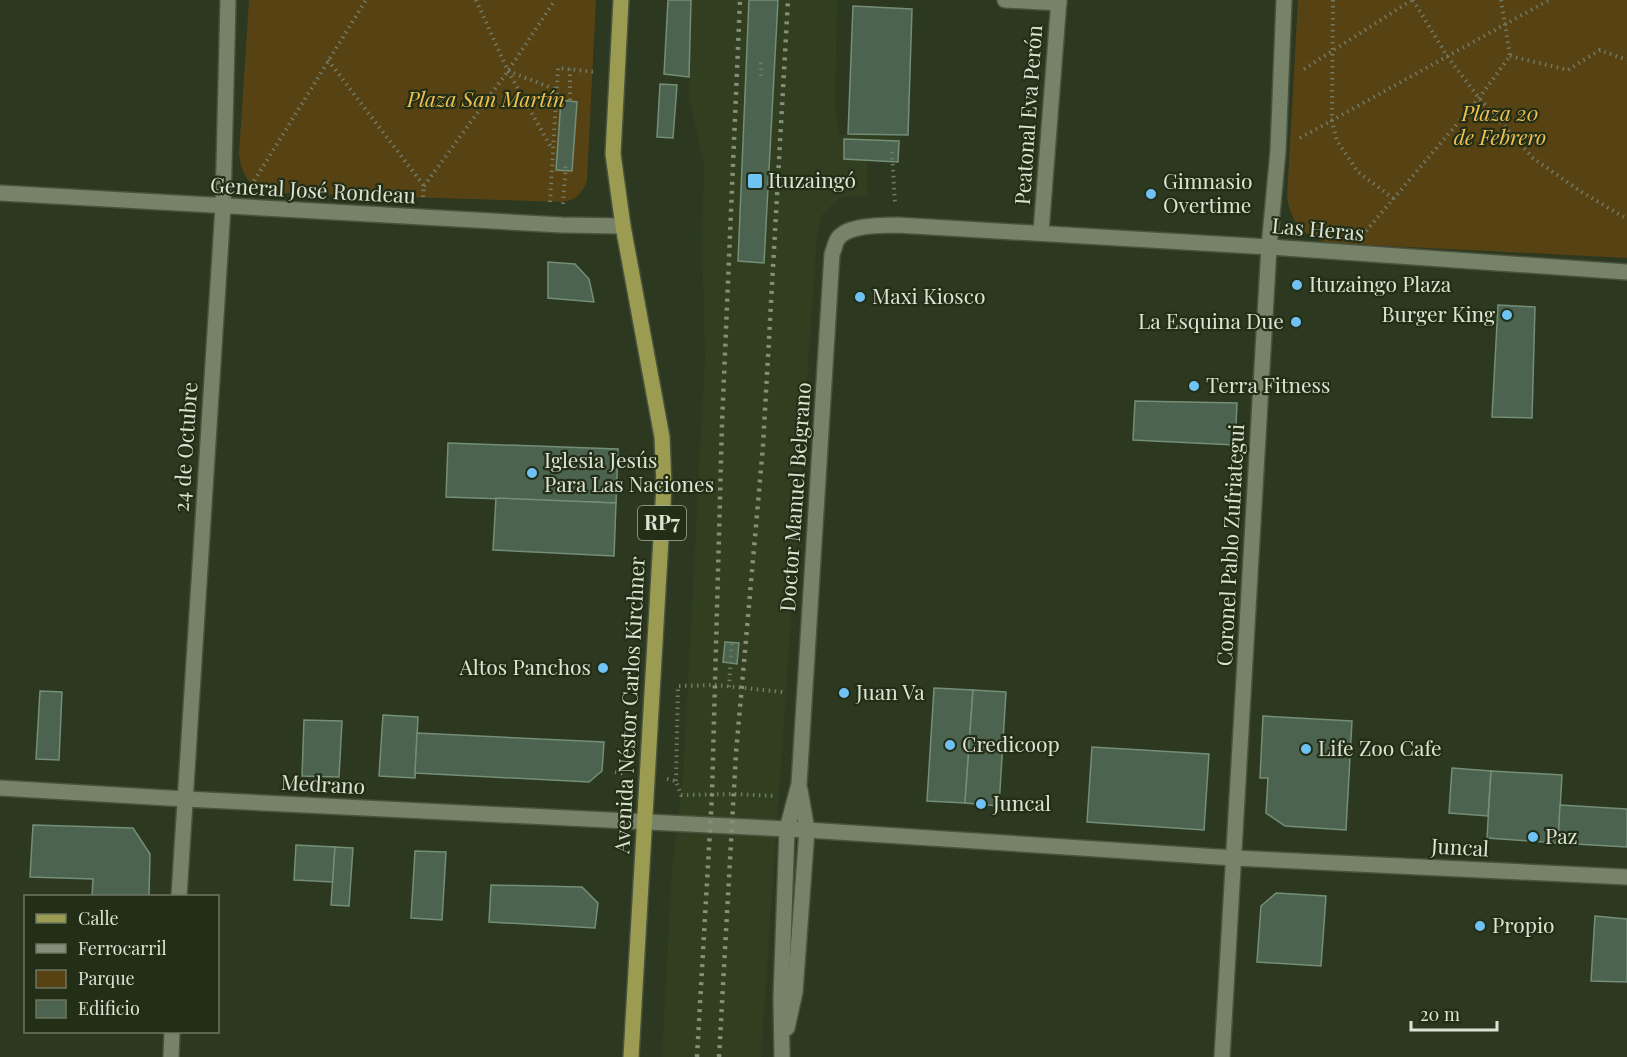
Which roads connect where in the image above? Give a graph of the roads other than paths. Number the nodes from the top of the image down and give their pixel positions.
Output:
1 (228, 0) edge
2 (621, 0) edge
3 (1005, 0) edge
4 (1284, 0) edge
5 (1059, 2) edge
6 (0, 193) edge
7 (230, 207) junction
8 (623, 226) junction
9 (861, 227) joint
10 (1041, 232) junction
11 (1269, 247) junction
12 (1627, 272) edge
13 (800, 784) junction
14 (0, 788) edge
15 (185, 799) junction
16 (644, 823) junction
17 (787, 829) junction
18 (807, 830) junction
19 (1234, 858) junction
20 (1627, 877) edge
21 (180, 895) edge
22 (172, 1033) edge
23 (783, 1053) edge
24 (171, 1057) edge
25 (631, 1057) edge
26 (1222, 1057) edge

1 - 7 street, 24 de Octubre
2 - 8 main road, Avenida Néstor Carlos Kirchner / RP7
3 - 5 street
4 - 11 street, Coronel Pablo Zufriategui
5 - 10 street, Peatonal Eva Perón
6 - 7 street, General José Rondeau
7 - 8 street, General José Rondeau
7 - 15 street, 24 de Octubre
8 - 16 main road, Avenida Néstor Carlos Kirchner / RP7
9 - 10 street, Las Heras
9 - 13 street, Doctor Manuel Belgrano
10 - 11 street, Las Heras
11 - 12 street, Las Heras
11 - 19 street, Coronel Pablo Zufriategui
13 - 17 street, Doctor Manuel Belgrano
13 - 18 street, Doctor Manuel Belgrano
14 - 15 street, Medrano
15 - 16 street, Medrano
15 - 21 street, 24 de Octubre
16 - 17 street, Juncal
16 - 25 main road, Avenida Néstor Carlos Kirchner / RP7
17 - 18 street, Juncal
17 - 23 street, Doctor Manuel Belgrano
18 - 19 street, Juncal
18 - 23 street, Doctor Manuel Belgrano
19 - 20 street, Juncal
19 - 26 street, Coronel Pablo Zufriategui
22 - 24 street

